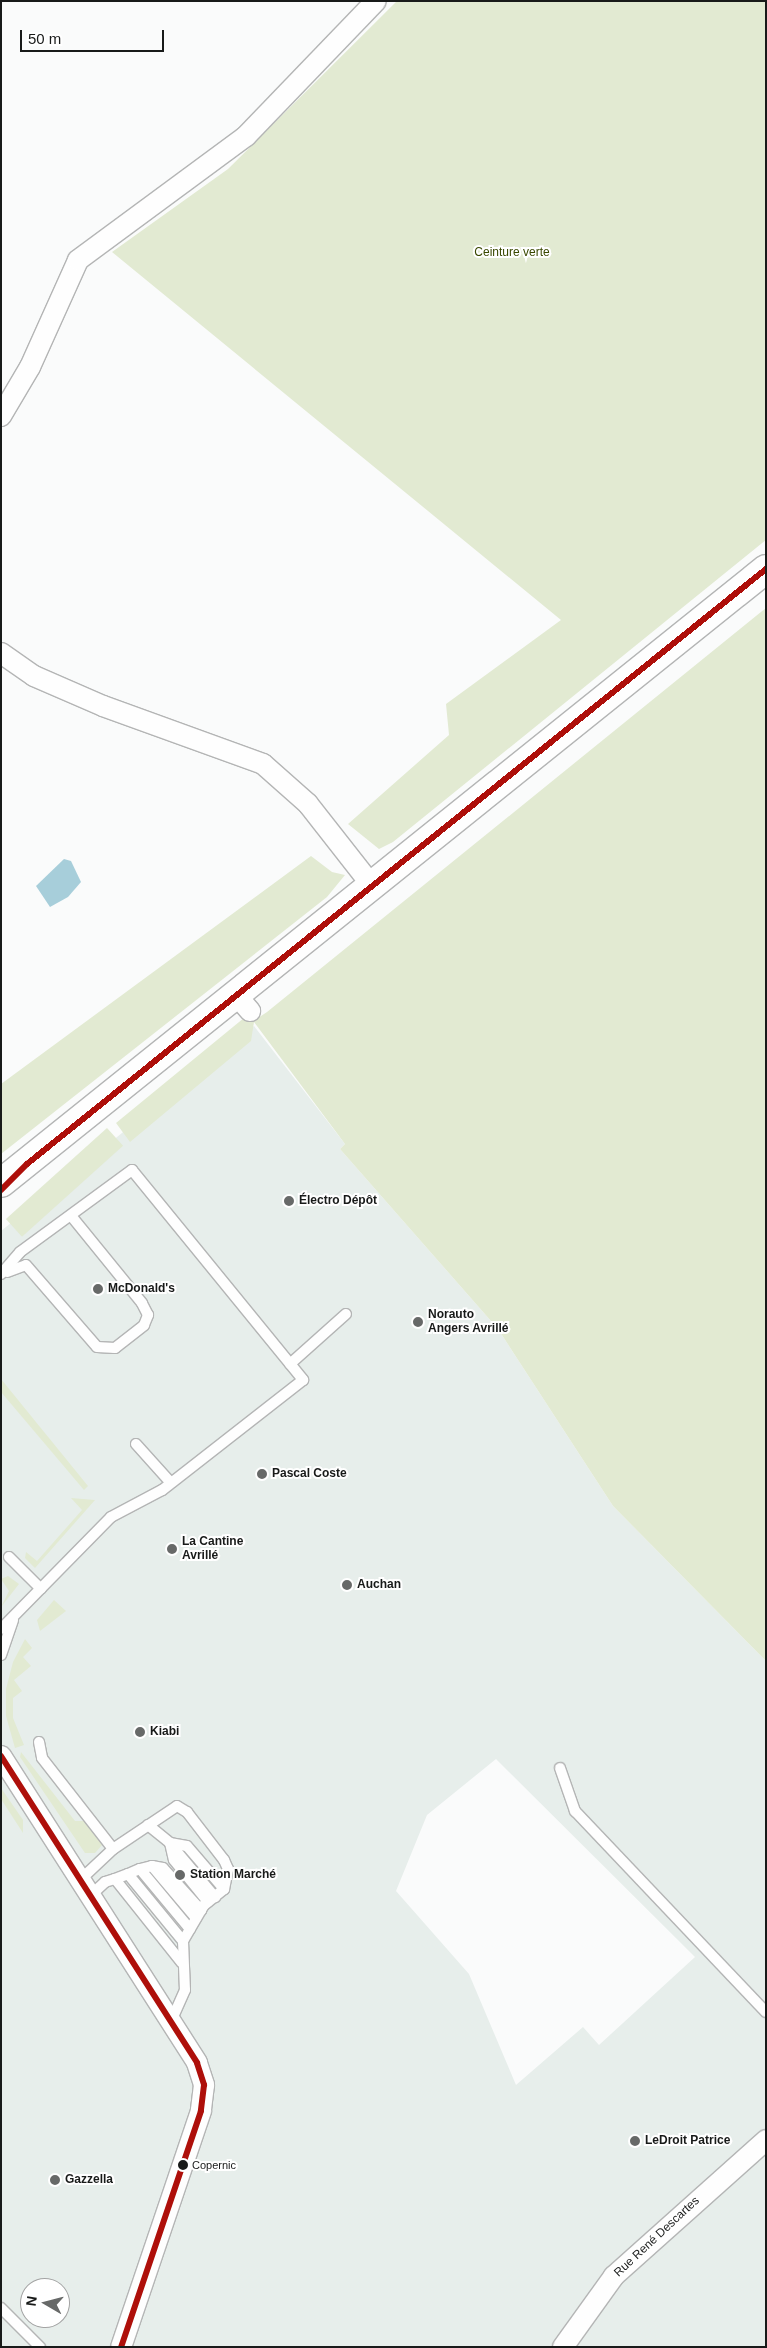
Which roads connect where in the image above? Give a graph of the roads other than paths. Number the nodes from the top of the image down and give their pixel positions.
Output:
1 (376, 1) edge
2 (1, 416) edge
3 (766, 569) edge
4 (1, 654) edge
5 (373, 887) junction
6 (27, 1164) junction
7 (1, 1183) edge
8 (1, 1190) edge
9 (72, 1217) junction
10 (1, 1274) edge
11 (346, 1314) dead end
12 (290, 1364) junction
13 (136, 1444) dead end
14 (171, 1483) junction
15 (9, 1557) dead end
16 (40, 1589) junction
17 (14, 1619) junction
18 (1, 1630) edge
19 (1, 1655) edge
20 (39, 1742) dead end
21 (1, 1756) edge
22 (560, 1768) dead end
23 (148, 1825) junction
24 (170, 1843) junction
25 (113, 1849) junction
26 (140, 1869) junction
27 (128, 1874) junction
28 (115, 1879) junction
29 (84, 1889) junction
30 (224, 1889) junction
31 (212, 1899) junction
32 (198, 1914) junction
33 (190, 1929) junction
34 (183, 1941) junction
35 (182, 1963) junction
36 (766, 2012) edge
37 (171, 2023) junction
38 (766, 2140) edge
39 (1, 2308) edge
40 (40, 2347) edge
41 (121, 2347) edge
42 (563, 2347) edge

1 - 2 street
3 - 5 main road
4 - 5 street
5 - 6 main road
6 - 7 main road
6 - 8 main road
9 - 10 lane
9 - 10 lane
9 - 12 lane
11 - 12 lane
12 - 14 lane
13 - 14 lane
14 - 16 lane
15 - 16 lane
16 - 17 lane
17 - 18 lane
17 - 19 lane
20 - 25 lane
21 - 29 street
22 - 36 lane
23 - 24 lane
23 - 25 lane
23 - 30 lane
24 - 30 lane
24 - 31 lane
25 - 29 lane
26 - 27 lane
26 - 32 lane
26 - 33 lane
27 - 28 lane
27 - 34 lane
28 - 29 lane
28 - 35 lane
29 - 37 street
30 - 31 lane
31 - 32 lane
32 - 33 lane
33 - 34 lane
34 - 35 lane
35 - 37 lane
37 - 41 street
38 - 42 street, Rue René Descartes
39 - 40 lane

